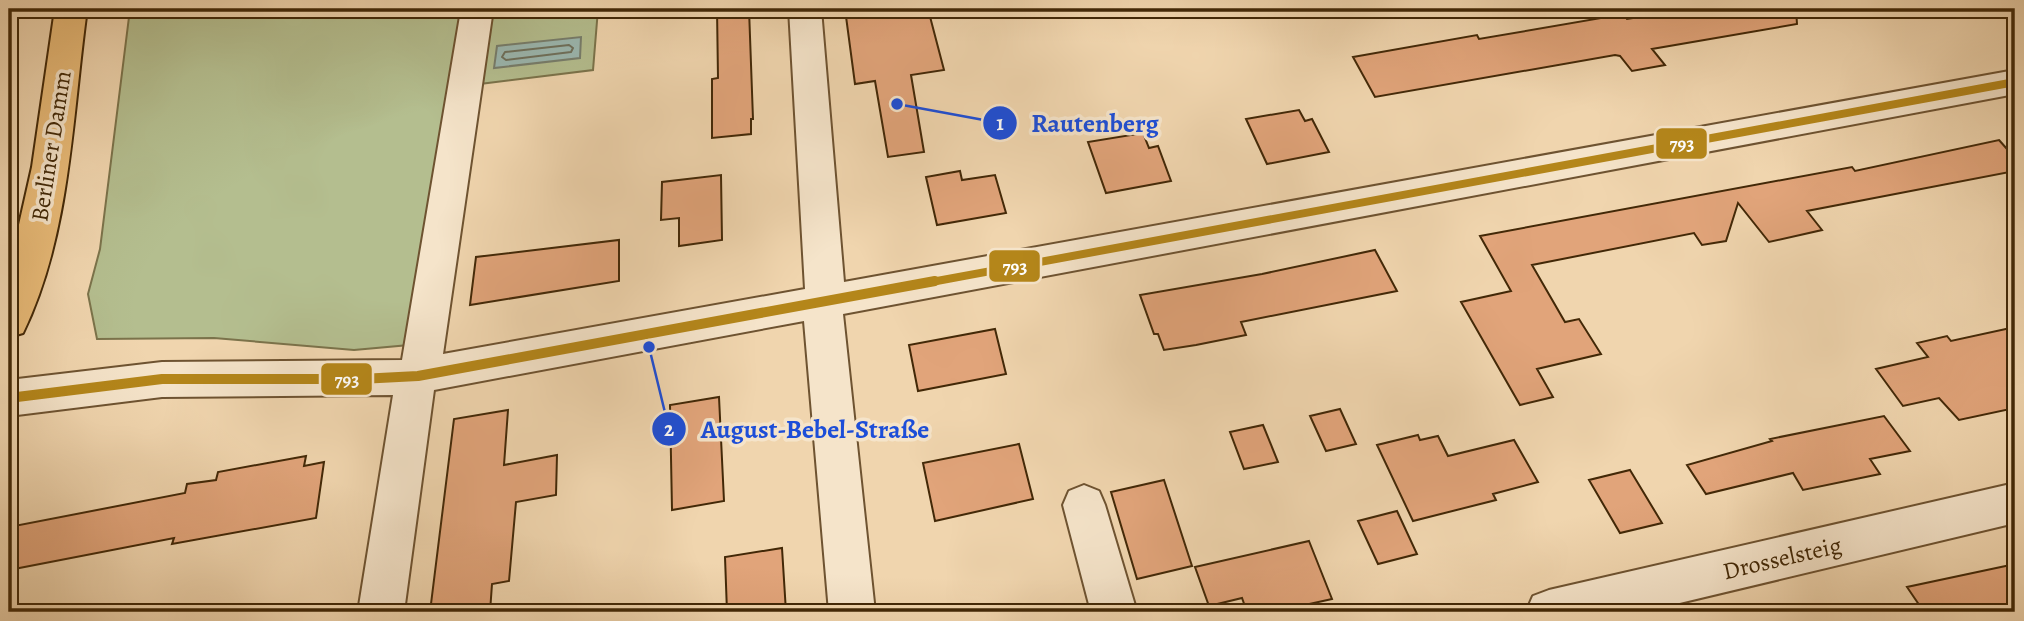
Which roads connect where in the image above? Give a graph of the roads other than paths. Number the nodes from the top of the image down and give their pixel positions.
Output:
1 (71, 9) edge
2 (805, 9) edge
3 (476, 16) dead end
4 (2015, 82) edge
5 (824, 299) junction
6 (9, 321) edge
7 (418, 376) junction
8 (9, 398) edge
9 (2015, 503) edge
10 (1084, 505) dead end
11 (381, 612) edge
12 (852, 612) edge
13 (1114, 612) edge
14 (1549, 612) edge

1 - 6 main road, Berliner Damm
2 - 5 street
3 - 7 street
4 - 5 street
5 - 7 street
5 - 12 street
7 - 8 street
7 - 11 street
9 - 14 street, Drosselsteig
10 - 13 street

